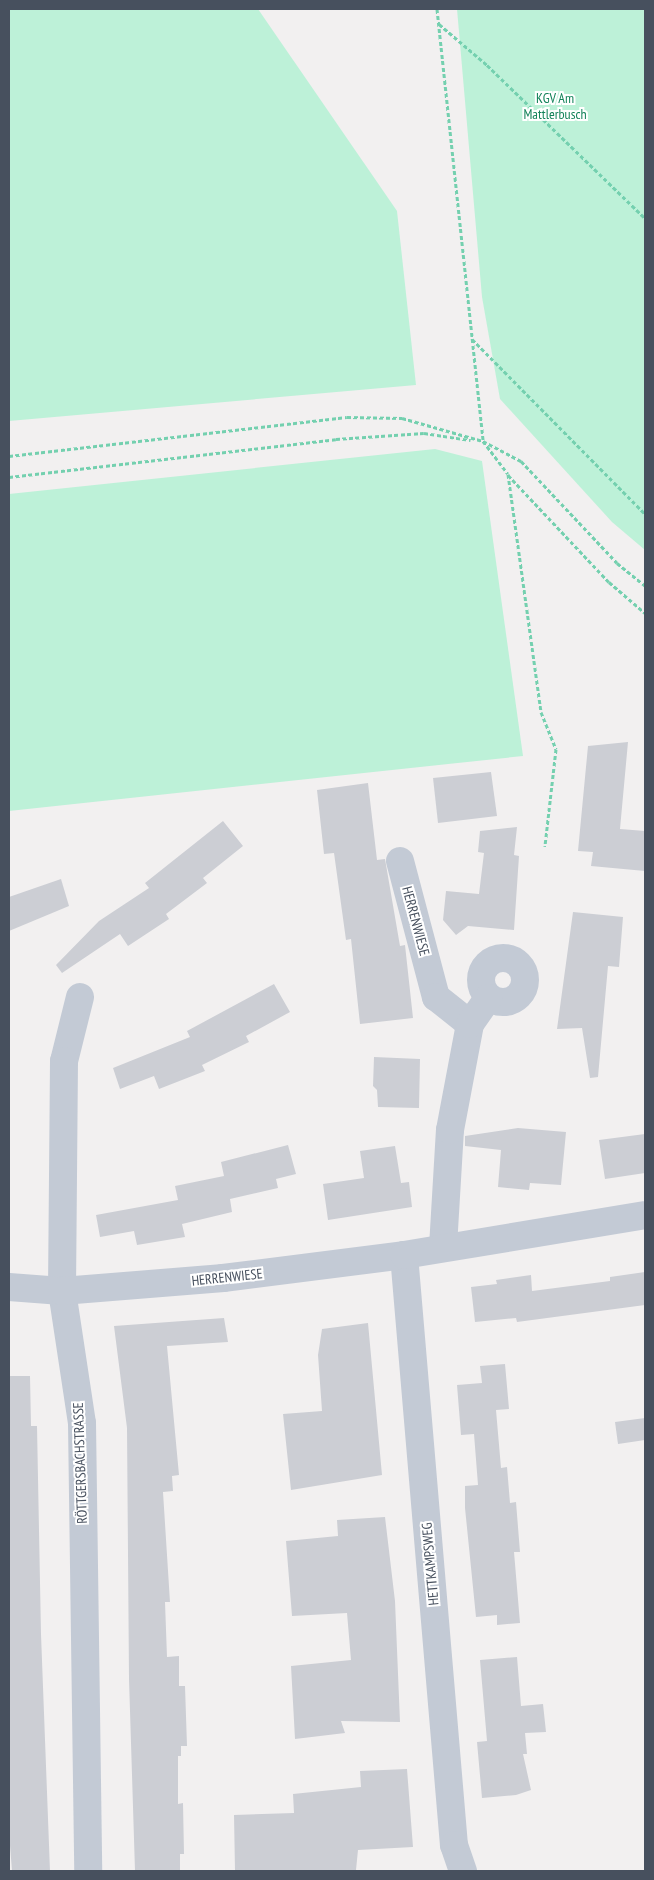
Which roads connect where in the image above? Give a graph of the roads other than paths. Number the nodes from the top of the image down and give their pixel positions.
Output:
1 (400, 861) dead end
2 (80, 997) dead end
3 (488, 998) dead end
4 (470, 1024) junction
5 (645, 1215) edge
6 (443, 1247) junction
7 (404, 1254) junction
8 (9, 1287) edge
9 (62, 1291) junction
10 (88, 1871) edge
11 (463, 1871) edge

1 - 4 street, HERRENWIESE
2 - 9 street, RÖTTGERSBACHSTRASSE
3 - 4 street
4 - 6 street
5 - 6 street, HERRENWIESE
6 - 7 street, HERRENWIESE
7 - 9 street, HERRENWIESE
7 - 11 street, HETTKAMPSWEG
8 - 9 street, HERRENWIESE
9 - 10 street, RÖTTGERSBACHSTRASSE

